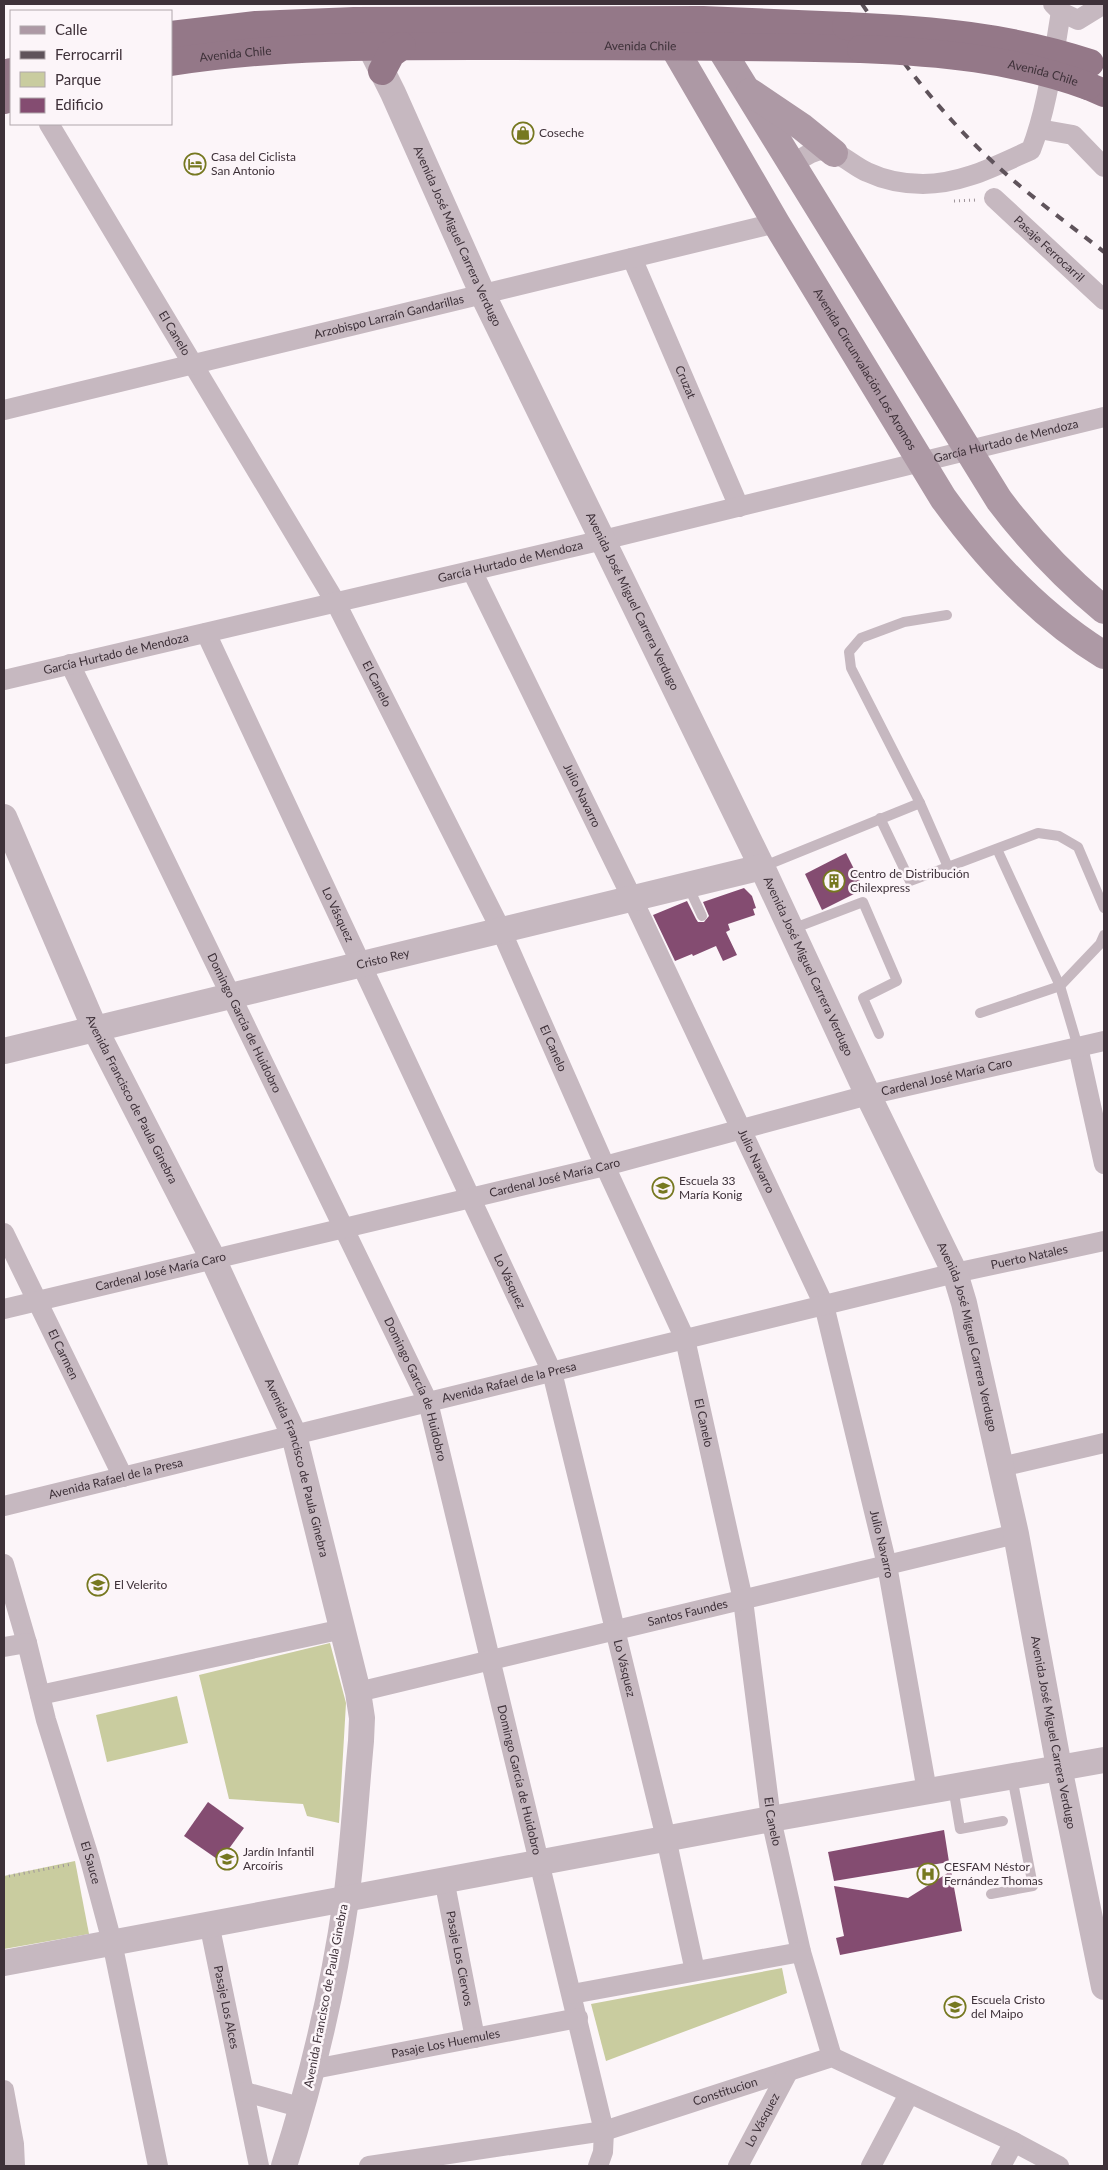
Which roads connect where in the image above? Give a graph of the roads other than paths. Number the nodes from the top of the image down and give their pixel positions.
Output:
1 (1104, 4) edge
2 (348, 12) edge
3 (1064, 12) edge
4 (172, 36) edge
5 (369, 46) junction
6 (402, 46) junction
7 (673, 46) junction
8 (719, 46) junction
9 (172, 62) edge
10 (382, 71) junction
11 (8, 77) edge
12 (1096, 78) edge
13 (746, 90) junction
14 (4, 100) edge
15 (50, 125) edge
16 (1039, 129) junction
17 (834, 153) junction
18 (792, 165) junction
19 (1104, 167) edge
20 (994, 198) dead end
21 (776, 222) junction
22 (632, 258) junction
23 (483, 295) junction
24 (1104, 300) edge
25 (196, 365) junction
26 (4, 410) edge
27 (1104, 417) edge
28 (968, 451) junction
29 (921, 462) junction
30 (738, 507) junction
31 (603, 540) junction
32 (472, 571) junction
33 (336, 603) junction
34 (1104, 610) edge
35 (947, 615) dead end
36 (206, 633) junction
37 (1104, 656) edge
38 (70, 664) junction
39 (4, 680) edge
40 (920, 803) junction
41 (4, 817) edge
42 (880, 818) junction
43 (997, 849) junction
44 (948, 866) junction
45 (762, 867) junction
46 (688, 885) junction
47 (632, 898) junction
48 (1104, 908) edge
49 (702, 916) dead end
50 (792, 929) junction
51 (501, 930) junction
52 (1104, 935) edge
53 (361, 964) junction
54 (1060, 986) junction
55 (231, 996) junction
56 (980, 1013) dead end
57 (95, 1029) junction
58 (879, 1034) dead end
59 (1104, 1041) edge
60 (1078, 1047) junction
61 (4, 1051) edge
62 (868, 1096) junction
63 (741, 1130) junction
64 (1103, 1153) edge
65 (605, 1166) junction
66 (471, 1198) junction
67 (343, 1228) junction
68 (4, 1233) edge
69 (1104, 1241) edge
70 (213, 1259) junction
71 (955, 1273) junction
72 (37, 1301) junction
73 (824, 1305) junction
74 (4, 1309) edge
75 (685, 1339) junction
76 (552, 1372) junction
77 (428, 1402) junction
78 (294, 1435) junction
79 (1104, 1443) edge
80 (1001, 1467) junction
81 (123, 1477) junction
82 (4, 1506) edge
83 (1016, 1534) junction
84 (4, 1564) edge
85 (887, 1565) junction
86 (743, 1600) junction
87 (342, 1628) junction
88 (615, 1631) junction
89 (27, 1642) junction
90 (4, 1647) edge
91 (491, 1660) junction
92 (358, 1692) junction
93 (40, 1695) junction
94 (1104, 1760) edge
95 (1059, 1767) junction
96 (1012, 1776) junction
97 (953, 1786) junction
98 (927, 1791) junction
99 (771, 1819) junction
100 (1003, 1821) dead end
101 (666, 1838) junction
102 (541, 1862) junction
103 (444, 1879) junction
104 (991, 1894) dead end
105 (346, 1898) junction
106 (209, 1923) junction
107 (112, 1942) junction
108 (801, 1952) junction
109 (4, 1963) edge
110 (695, 1971) junction
111 (1104, 1979) edge
112 (572, 1994) junction
113 (578, 2018) junction
114 (475, 2038) junction
115 (832, 2057) junction
116 (314, 2069) junction
117 (788, 2072) junction
118 (4, 2090) edge
119 (245, 2092) junction
120 (909, 2094) junction
121 (303, 2108) junction
122 (604, 2131) junction
123 (1014, 2142) junction
124 (458, 2159) edge
125 (15, 2166) edge
126 (158, 2166) edge
127 (259, 2166) edge
128 (284, 2166) edge
129 (369, 2166) edge
130 (598, 2166) edge
131 (738, 2166) edge
132 (871, 2166) edge
133 (1001, 2166) edge
134 (1059, 2166) edge

1 - 3 street
2 - 4 highway, Avenida Chile
2 - 5 street, Avenida José Miguel Carrera Verdugo
2 - 12 highway, Avenida Chile, bridge
3 - 16 street
5 - 6 highway, Avenida Chile
5 - 9 highway, Avenida Chile
5 - 10 street, Avenida José Miguel Carrera Verdugo
6 - 7 highway, Avenida Chile
6 - 10 highway
7 - 8 highway, Avenida Chile
7 - 21 main road, Avenida Circunvalación Los Aromos
8 - 12 highway, Avenida Chile, bridge
8 - 13 main road
10 - 23 street, Avenida José Miguel Carrera Verdugo
11 - 14 highway
13 - 17 main road
13 - 18 main road
15 - 25 street, El Canelo
16 - 17 street
16 - 19 street
17 - 18 street
18 - 28 main road
20 - 24 street, Pasaje Ferrocarril
21 - 22 street, Arzobispo Larraín Gandarillas
21 - 29 main road, Avenida Circunvalación Los Aromos
22 - 23 street, Arzobispo Larraín Gandarillas
22 - 30 street, Cruzat
23 - 25 street, Arzobispo Larraín Gandarillas
23 - 31 street, Avenida José Miguel Carrera Verdugo
25 - 26 street, Arzobispo Larraín Gandarillas
25 - 33 street, El Canelo
27 - 28 street, García Hurtado de Mendoza
28 - 29 street, García Hurtado de Mendoza
28 - 34 main road
29 - 30 street, García Hurtado de Mendoza
29 - 37 main road, Avenida Circunvalación Los Aromos
30 - 31 street, García Hurtado de Mendoza
31 - 32 street, García Hurtado de Mendoza
31 - 45 street, Avenida José Miguel Carrera Verdugo
32 - 33 street, García Hurtado de Mendoza
32 - 47 street, Julio Navarro
33 - 36 street, García Hurtado de Mendoza
33 - 51 street, El Canelo
35 - 40 lane
36 - 38 street, García Hurtado de Mendoza
36 - 53 street, Lo Vásquez
38 - 39 street, García Hurtado de Mendoza
38 - 55 street, Domingo García de Huidobro
40 - 42 lane
40 - 44 lane
41 - 57 street, Avenida Francisco de Paula Ginebra
42 - 44 lane
42 - 45 lane
43 - 44 lane
43 - 48 lane
43 - 54 lane
45 - 46 street, Cristo Rey
45 - 50 street, Avenida José Miguel Carrera Verdugo
46 - 47 street, Cristo Rey
46 - 49 lane
47 - 51 street, Cristo Rey
47 - 63 street, Julio Navarro
50 - 58 lane
50 - 62 street, Avenida José Miguel Carrera Verdugo
51 - 53 street, Cristo Rey
51 - 65 street, El Canelo
52 - 54 lane
53 - 55 street, Cristo Rey
53 - 66 street, Lo Vásquez
54 - 56 lane
54 - 60 lane
55 - 57 street, Cristo Rey
55 - 67 street, Domingo García de Huidobro
57 - 61 street, Cristo Rey
57 - 70 street, Avenida Francisco de Paula Ginebra
59 - 60 street, Cardenal José María Caro
60 - 62 street, Cardenal José María Caro
60 - 64 street
62 - 63 street, Cardenal José María Caro
62 - 71 street, Avenida José Miguel Carrera Verdugo
63 - 65 street, Cardenal José María Caro
63 - 73 street, Julio Navarro
65 - 66 street, Cardenal José María Caro
65 - 75 street, El Canelo
66 - 67 street, Cardenal José María Caro
66 - 76 street, Lo Vásquez
67 - 70 street, Cardenal José María Caro
67 - 77 street, Domingo García de Huidobro
68 - 72 street, El Carmen
69 - 71 street, Puerto Natales
70 - 72 street, Cardenal José María Caro
70 - 78 street, Avenida Francisco de Paula Ginebra
71 - 73 street, Avenida Rafael de la Presa
71 - 80 street, Avenida José Miguel Carrera Verdugo
72 - 74 street, Cardenal José María Caro
72 - 81 street, El Carmen
73 - 75 street, Avenida Rafael de la Presa
73 - 85 street, Julio Navarro
75 - 76 street, Avenida Rafael de la Presa
75 - 86 street, El Canelo
76 - 77 street, Avenida Rafael de la Presa
76 - 88 street, Lo Vásquez
77 - 78 street, Avenida Rafael de la Presa
77 - 91 street, Domingo García de Huidobro
78 - 81 street, Avenida Rafael de la Presa
78 - 87 street, Avenida Francisco de Paula Ginebra
79 - 80 street
80 - 83 street, Avenida José Miguel Carrera Verdugo
81 - 82 street, Avenida Rafael de la Presa
83 - 85 street, Santos Faundes
83 - 95 street, Avenida José Miguel Carrera Verdugo
84 - 89 street, El Sauce
85 - 86 street, Santos Faundes
85 - 98 street, Julio Navarro
86 - 88 street, Santos Faundes
86 - 99 street, El Canelo
87 - 92 street, Avenida Francisco de Paula Ginebra
87 - 93 street
88 - 91 street, Santos Faundes
88 - 101 street, Lo Vásquez
89 - 90 street
89 - 93 street, El Sauce
91 - 92 street, Santos Faundes
91 - 102 street, Domingo García de Huidobro
92 - 105 street, Avenida Francisco de Paula Ginebra
93 - 107 street, El Sauce
94 - 95 street
95 - 96 street
95 - 111 street, Avenida José Miguel Carrera Verdugo
96 - 97 street
96 - 104 lane
97 - 98 street
97 - 100 lane
98 - 99 street
99 - 101 street
99 - 108 street, El Canelo
101 - 102 street
101 - 110 street, Lo Vásquez
102 - 103 street
102 - 112 street, Domingo García de Huidobro
103 - 105 street
103 - 114 street, Pasaje Los Ciervos
105 - 106 street
105 - 116 street, Avenida Francisco de Paula Ginebra
106 - 107 street
106 - 119 street, Pasaje Los Alces
107 - 109 street
107 - 126 street, El Sauce
108 - 110 street
108 - 115 street, El Canelo
110 - 112 street
112 - 113 street, Domingo García de Huidobro
113 - 114 street, Pasaje Los Huemules
113 - 122 street, Domingo García de Huidobro
114 - 116 street, Pasaje Los Huemules
115 - 117 street, Constitucion
115 - 120 street
116 - 121 street, Avenida Francisco de Paula Ginebra
117 - 122 street, Constitucion
117 - 131 street, Lo Vásquez
118 - 125 street
119 - 121 street
119 - 127 street, Pasaje Los Alces
120 - 123 street
120 - 132 street
121 - 128 street, Avenida Francisco de Paula Ginebra
122 - 124 street, Constitucion
122 - 130 street, Domingo García de Huidobro
123 - 133 street
123 - 134 street
124 - 129 street, Constitucion

